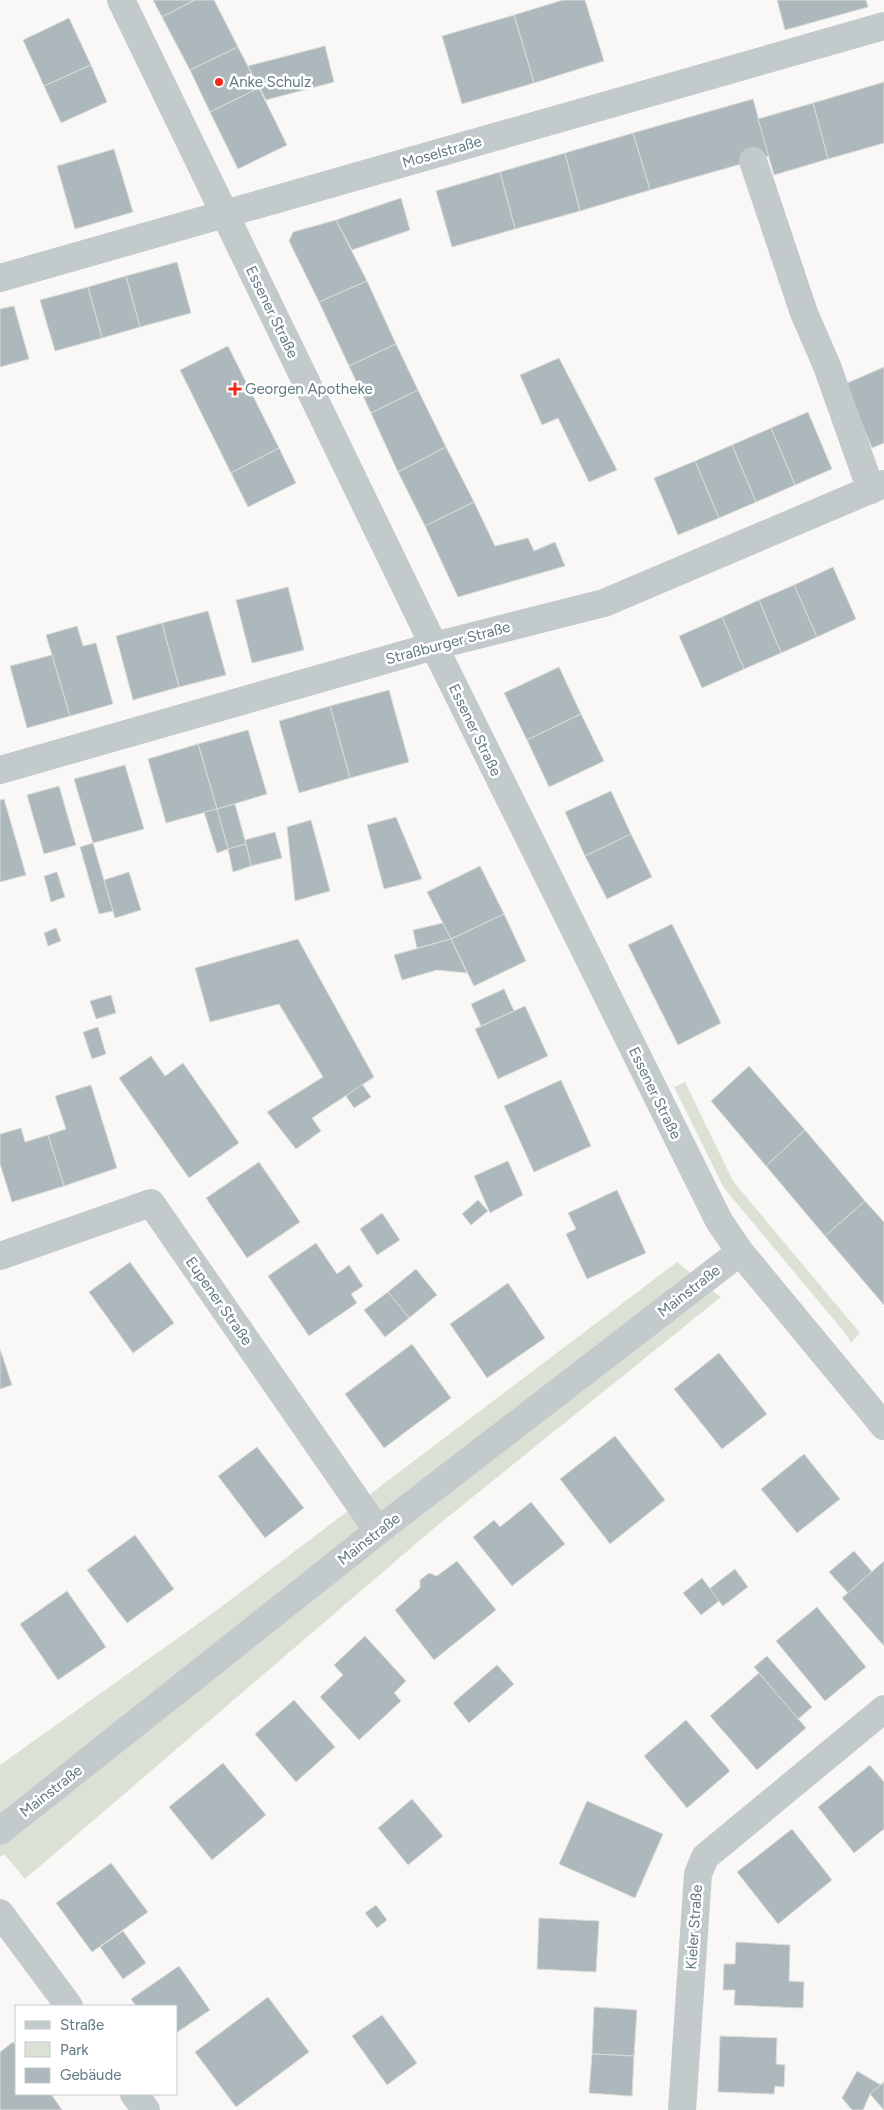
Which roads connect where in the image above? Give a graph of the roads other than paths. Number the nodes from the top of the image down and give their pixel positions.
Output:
1 (121, 0) edge
2 (884, 26) edge
3 (753, 161) dead end
4 (224, 213) junction
5 (0, 278) edge
6 (878, 487) edge
7 (434, 646) junction
8 (0, 770) edge
9 (740, 1252) junction
10 (0, 1256) edge
11 (884, 1426) edge
12 (378, 1532) junction
13 (884, 1709) edge
14 (0, 1831) edge
15 (0, 1913) edge
16 (68, 2005) edge
17 (135, 2095) edge
18 (146, 2110) edge
19 (682, 2110) edge

1 - 4 street, Essener Straße
2 - 4 street, Moselstraße
3 - 6 street
4 - 5 street, Moselstraße
4 - 7 street, Essener Straße
6 - 7 street, Straßburger Straße
7 - 8 street, Straßburger Straße
7 - 9 street, Essener Straße
9 - 11 street, Essener Straße
9 - 12 street, Mainstraße
10 - 12 street, Eupener Straße
12 - 14 street, Mainstraße
13 - 19 street, Kieler Straße
15 - 16 street
17 - 18 street

